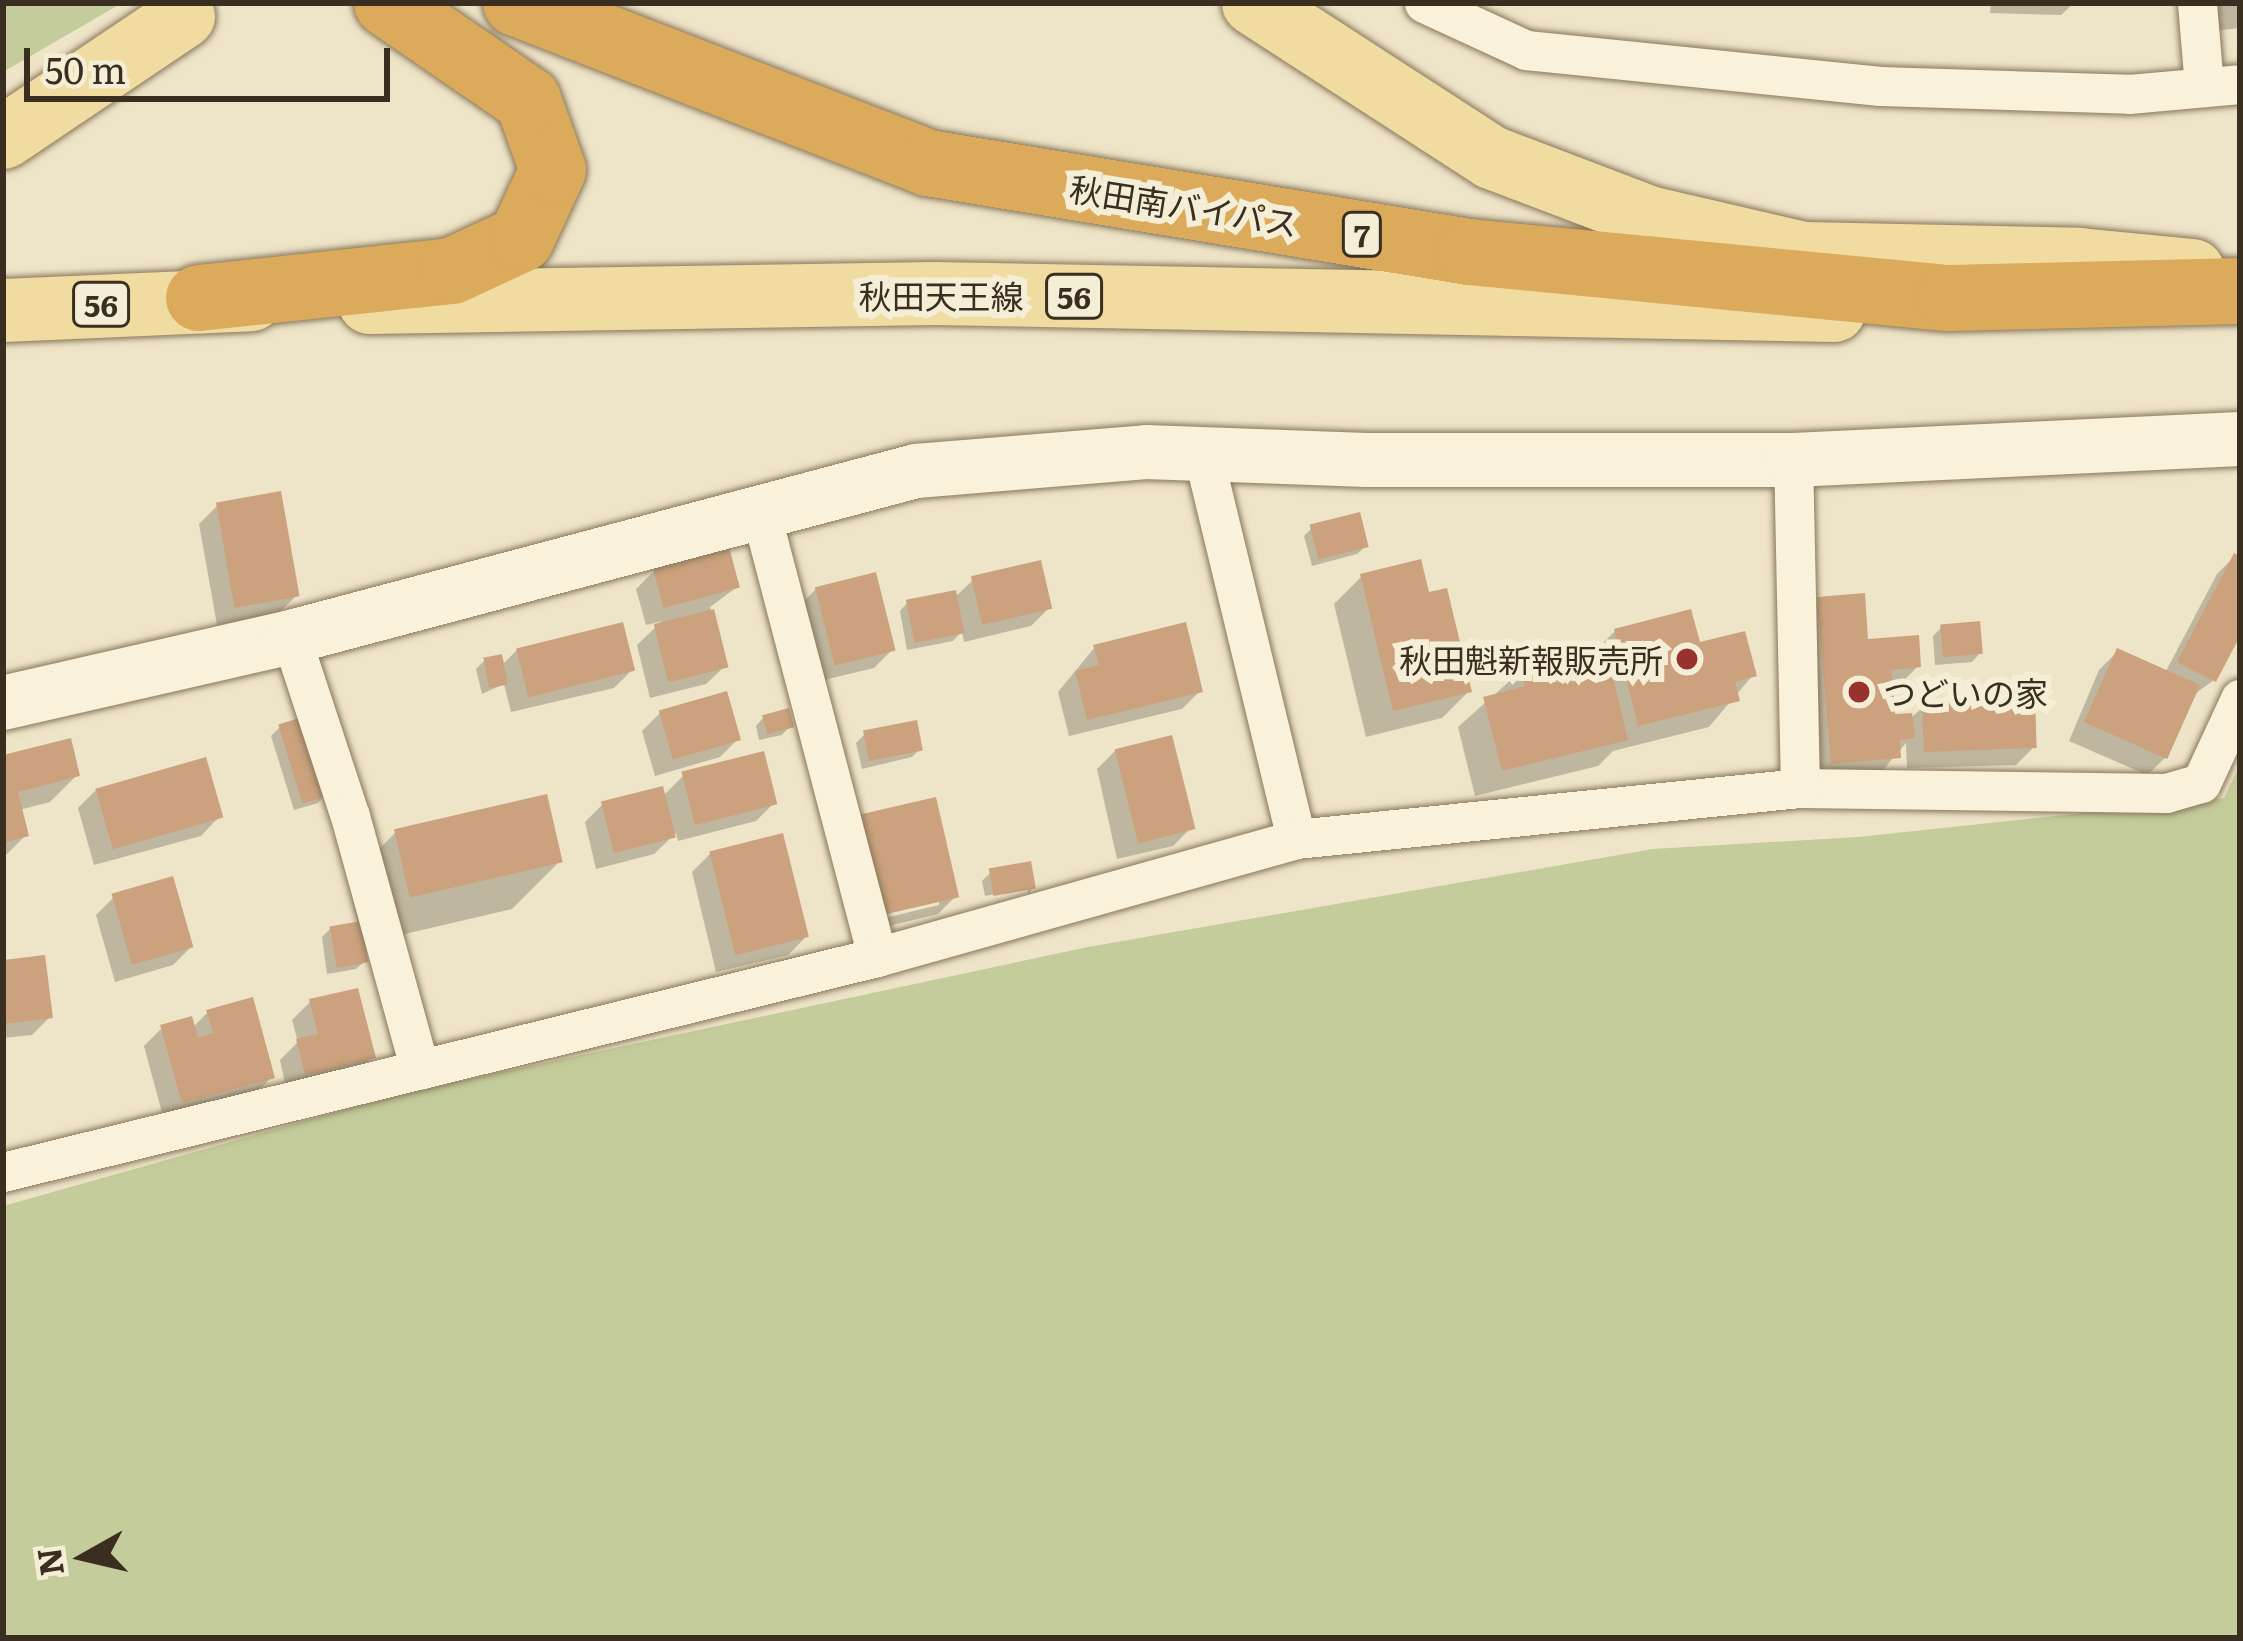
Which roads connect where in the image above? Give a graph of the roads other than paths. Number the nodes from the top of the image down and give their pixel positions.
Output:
1 (387, 3) edge
2 (516, 3) edge
3 (1253, 3) edge
4 (1424, 3) edge
5 (2198, 3) edge
6 (183, 16) dead end
7 (2222, 86) edge
8 (3, 137) edge
9 (2240, 275) edge
10 (2240, 291) edge
11 (199, 298) junction
12 (1950, 298) junction
13 (3, 310) edge
14 (2240, 440) edge
15 (1203, 454) junction
16 (1793, 460) junction
17 (760, 510) junction
18 (291, 637) junction
19 (2240, 700) edge
20 (3, 703) edge
21 (1800, 788) junction
22 (1296, 839) junction
23 (877, 957) junction
24 (420, 1070) junction
25 (3, 1172) edge

1 - 11 highway
2 - 12 highway, 秋田南バイパス / 7
3 - 9 main road
4 - 7 street
5 - 7 street
6 - 8 main road
10 - 12 highway, 秋田南バイパス / 7
11 - 12 main road, 秋田天王線 / 56
11 - 13 main road, 秋田天王線 / 56
14 - 16 street
15 - 16 street
15 - 17 street
15 - 22 street
16 - 21 street
17 - 18 street
17 - 23 street
18 - 20 street
18 - 24 street
19 - 21 street
21 - 22 street
22 - 23 street
23 - 24 street
24 - 25 street

